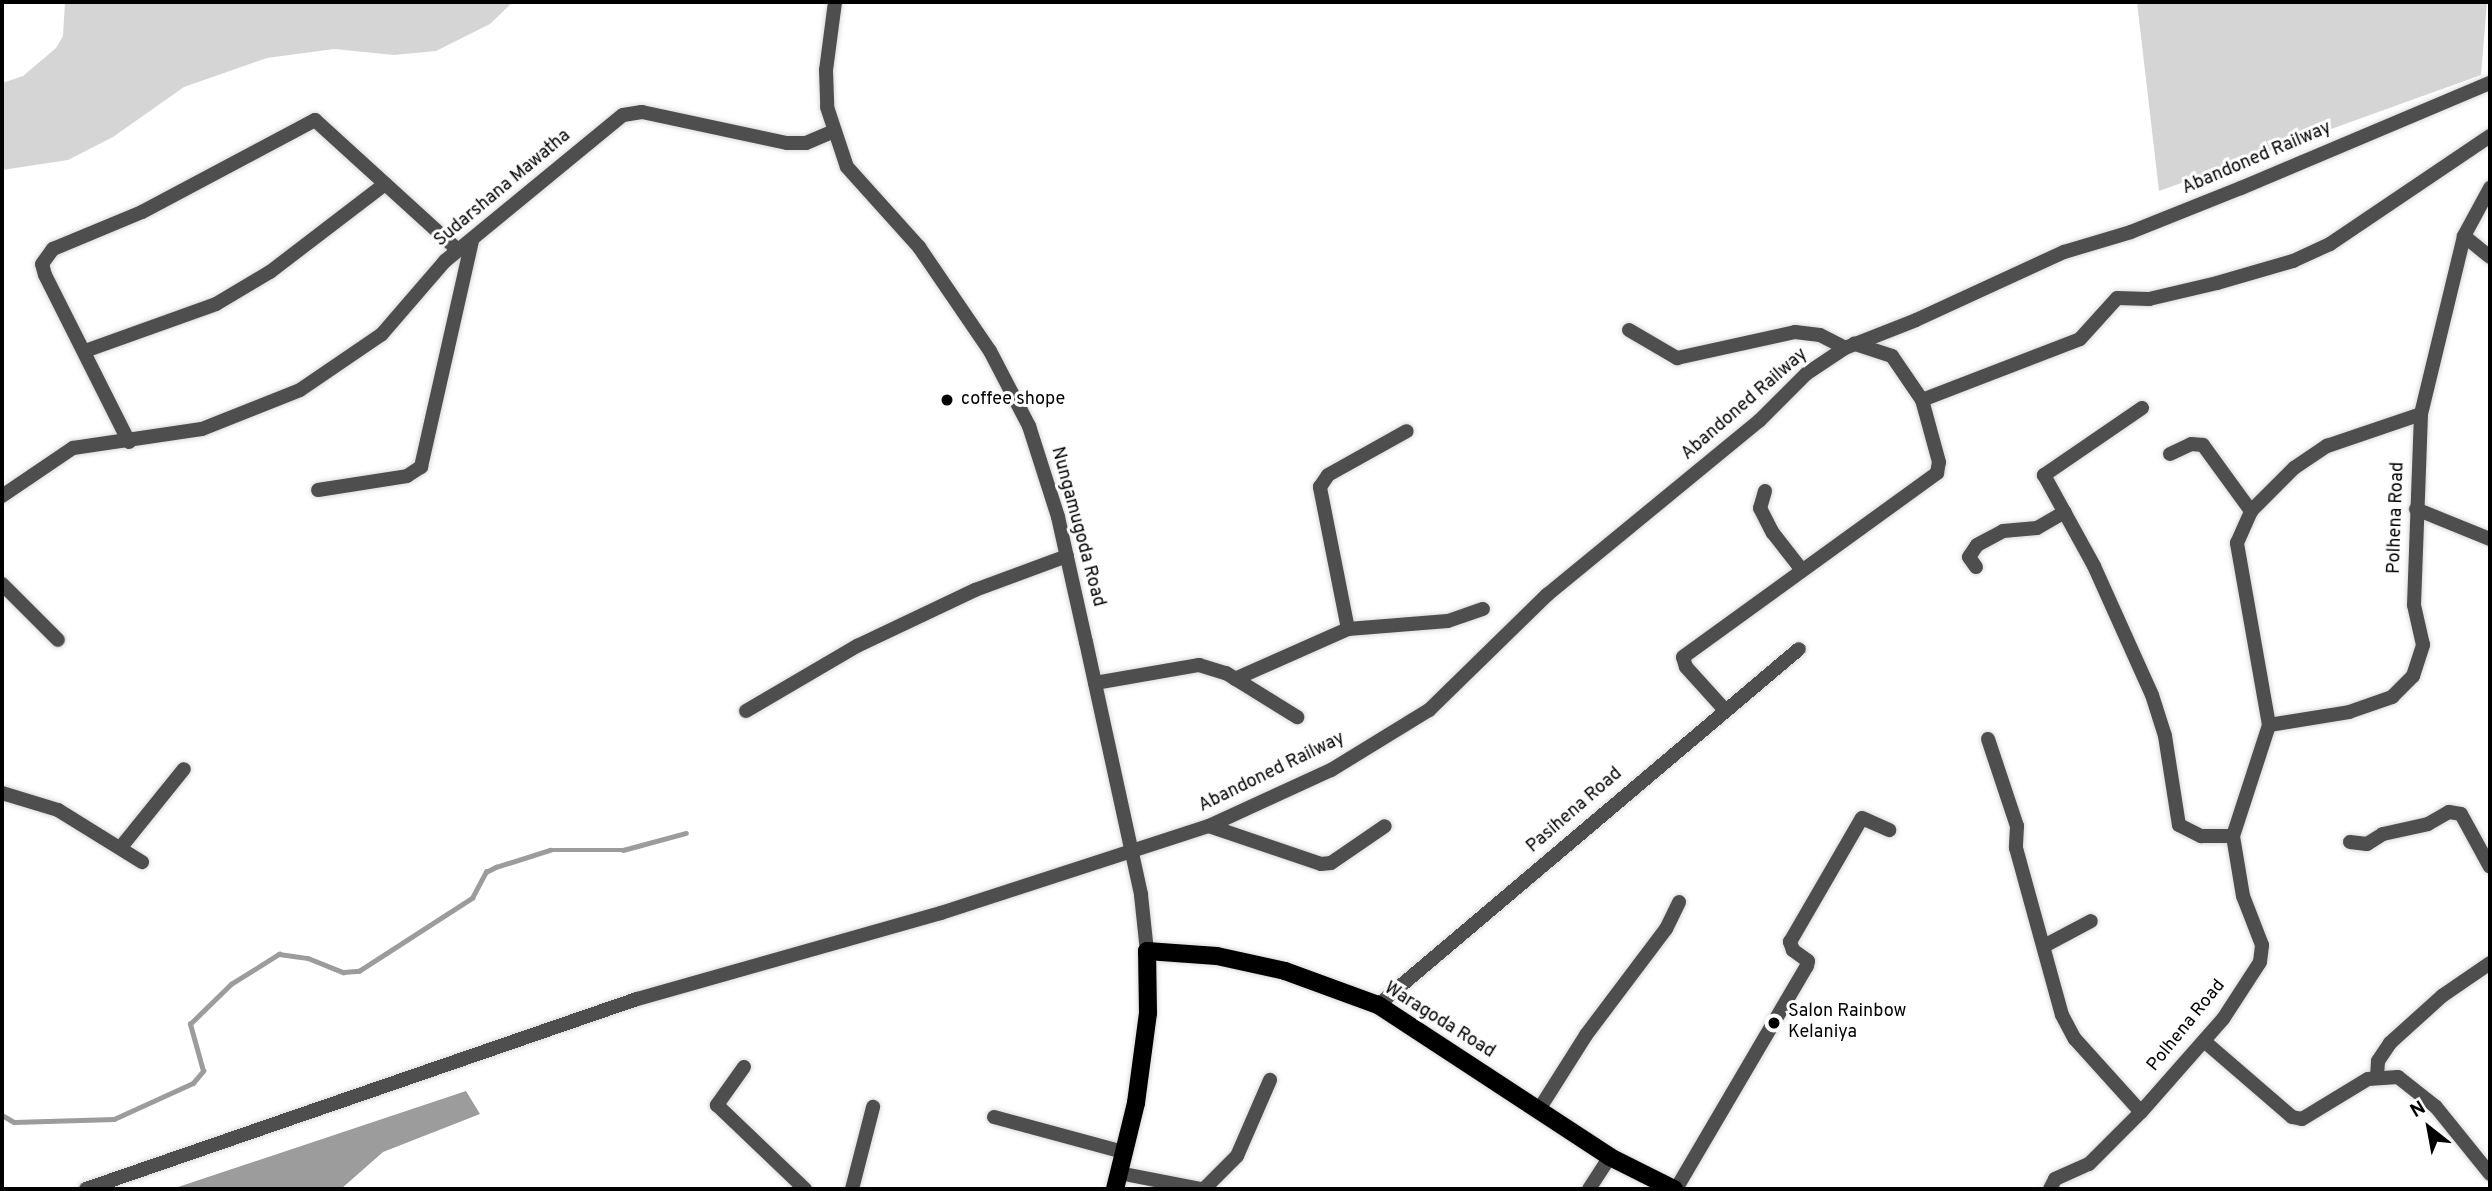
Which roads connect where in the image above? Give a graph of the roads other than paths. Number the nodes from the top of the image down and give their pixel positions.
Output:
1 (835, 2) edge
2 (2490, 83) edge
3 (834, 131) junction
4 (2490, 136) edge
5 (385, 184) junction
6 (2490, 188) edge
7 (2464, 236) junction
8 (472, 241) junction
9 (458, 250) junction
10 (2490, 257) edge
11 (1629, 330) dead end
12 (1849, 346) junction
13 (85, 351) junction
14 (1922, 400) junction
15 (2142, 408) dead end
16 (2420, 414) junction
17 (1407, 430) dead end
18 (129, 442) junction
19 (2170, 454) dead end
20 (318, 490) dead end
21 (1765, 491) dead end
22 (2, 496) edge
23 (2416, 509) junction
24 (2251, 511) junction
25 (2065, 512) junction
26 (2490, 540) edge
27 (1067, 556) junction
28 (1976, 568) dead end
29 (1801, 569) junction
30 (2, 584) edge
31 (1483, 609) dead end
32 (1348, 629) junction
33 (58, 640) dead end
34 (1799, 649) dead end
35 (1235, 679) junction
36 (1095, 683) junction
37 (1724, 709) junction
38 (746, 711) dead end
39 (1297, 717) dead end
40 (2269, 725) junction
41 (1988, 740) dead end
42 (184, 769) dead end
43 (2, 793) edge
44 (1209, 826) junction
45 (1385, 826) dead end
46 (1889, 830) dead end
47 (2232, 835) junction
48 (2350, 842) dead end
49 (121, 847) junction
50 (1131, 849) junction
51 (142, 862) dead end
52 (2490, 867) edge
53 (1679, 902) dead end
54 (2091, 921) dead end
55 (2044, 946) junction
56 (1147, 951) junction
57 (2490, 963) edge
58 (1378, 1005) junction
59 (2204, 1041) junction
60 (744, 1067) dead end
61 (2377, 1076) junction
62 (1270, 1080) dead end
63 (873, 1107) dead end
64 (1538, 1111) junction
65 (2141, 1112) junction
66 (994, 1117) dead end
67 (1124, 1152) junction
68 (1609, 1157) junction
69 (2490, 1174) edge
70 (1117, 1181) edge
71 (86, 1189) edge
72 (806, 1189) edge
73 (852, 1189) edge
74 (1202, 1189) edge
75 (1589, 1189) edge
76 (1675, 1189) edge
77 (2050, 1189) edge

1 - 3 street, Nungamugoda Road
2 - 12 street, Abandoned Railway
3 - 8 street, Sudarshana Mawatha
3 - 27 street, Nungamugoda Road
4 - 14 street
5 - 9 street
5 - 13 street
5 - 13 street
6 - 7 street, Polhena Road
7 - 10 street
7 - 16 street, Polhena Road
8 - 9 street, Sudarshana Mawatha
8 - 20 street
9 - 18 street, Sudarshana Mawatha
11 - 12 street
12 - 14 street
12 - 44 street, Abandoned Railway
13 - 18 street
14 - 29 street
15 - 25 street
16 - 23 street, Polhena Road
16 - 24 street, Polhena Road
17 - 32 street
18 - 22 street, Sudarshana Mawatha
19 - 24 street
21 - 29 street
23 - 26 street
23 - 40 street, Polhena Road
24 - 40 street, Polhena Road
25 - 28 street
25 - 47 street
27 - 36 street, Nungamugoda Road
27 - 38 street
29 - 37 street
30 - 33 street
31 - 32 street
32 - 35 street
34 - 37 street, Pasihena Road
35 - 36 street
35 - 39 street
36 - 50 street, Nungamugoda Road
37 - 58 street, Pasihena Road
40 - 47 street, Polhena Road
41 - 55 street
42 - 49 street
43 - 49 street
44 - 45 street
44 - 50 street, Abandoned Railway
46 - 76 street
47 - 59 street, Polhena Road
48 - 52 street
49 - 51 street
50 - 56 street, Nungamugoda Road
50 - 71 street, Abandoned Railway
53 - 64 street
54 - 55 street
55 - 65 street
56 - 58 main road, Waragoda Road
56 - 67 main road
57 - 61 street
58 - 64 main road, Waragoda Road
59 - 61 street
59 - 65 street, Polhena Road
60 - 72 street
61 - 69 street
62 - 74 street
63 - 73 street
64 - 68 main road, Waragoda Road
65 - 77 street, Polhena Road
66 - 67 street
67 - 70 main road
68 - 75 street
68 - 76 main road, Waragoda Road
70 - 74 street

